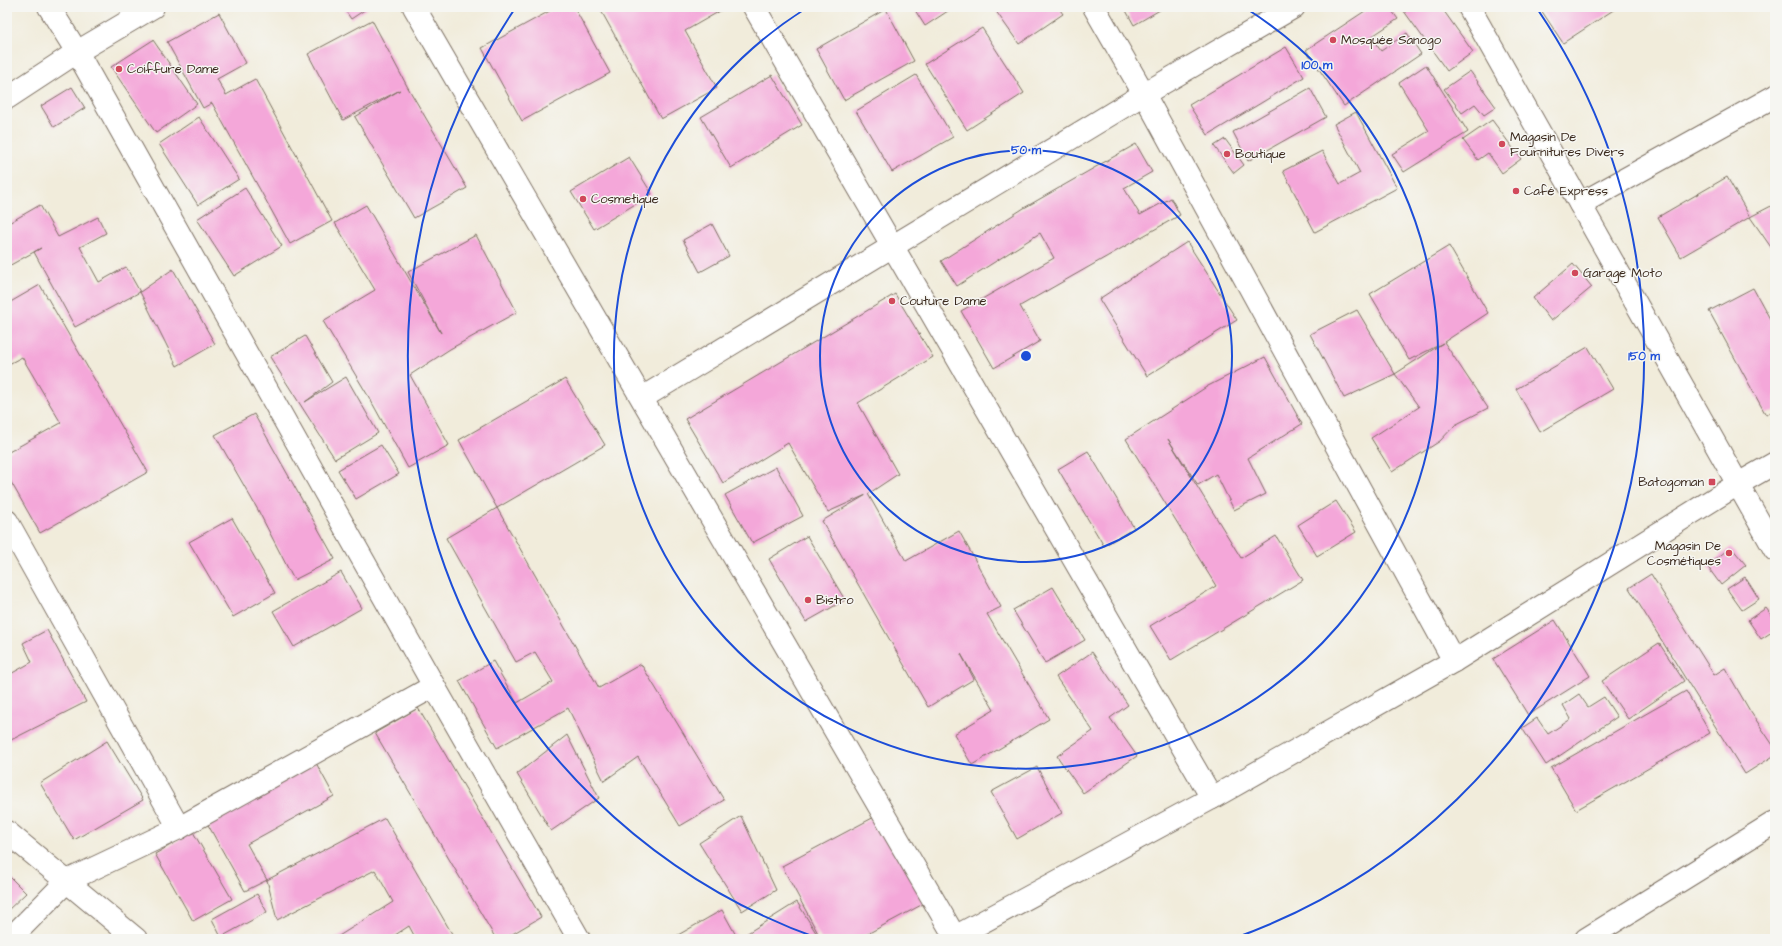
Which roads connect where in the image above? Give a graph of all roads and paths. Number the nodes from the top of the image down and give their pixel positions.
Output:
1 (49, 7) edge
2 (153, 7) edge
3 (414, 7) edge
4 (754, 7) edge
5 (1094, 7) edge
6 (1294, 7) edge
7 (1469, 7) edge
8 (77, 52) junction
9 (1144, 94) junction
10 (1775, 96) edge
11 (7, 98) edge
12 (1580, 204) junction
13 (894, 246) junction
14 (642, 398) junction
15 (1775, 463) edge
16 (1738, 484) junction
17 (7, 521) edge
18 (1775, 550) edge
19 (1454, 661) junction
20 (434, 686) junction
21 (1212, 798) junction
22 (1775, 822) edge
23 (179, 828) junction
24 (7, 832) edge
25 (67, 881) junction
26 (953, 938) edge
27 (10, 939) edge
28 (136, 939) edge
29 (580, 939) edge
30 (1586, 939) edge

1 - 8 street
2 - 8 street
3 - 14 street
4 - 13 street
5 - 9 street
6 - 9 street
7 - 12 street
8 - 11 street
8 - 20 street
9 - 13 street
9 - 19 street
10 - 12 street
12 - 16 street
13 - 14 street
13 - 21 street
14 - 26 street
15 - 16 street
16 - 18 street
16 - 19 street
17 - 23 street
19 - 21 street
20 - 23 street
20 - 29 street
21 - 26 street
22 - 30 street
23 - 25 street
24 - 25 street
25 - 27 street
25 - 28 street

